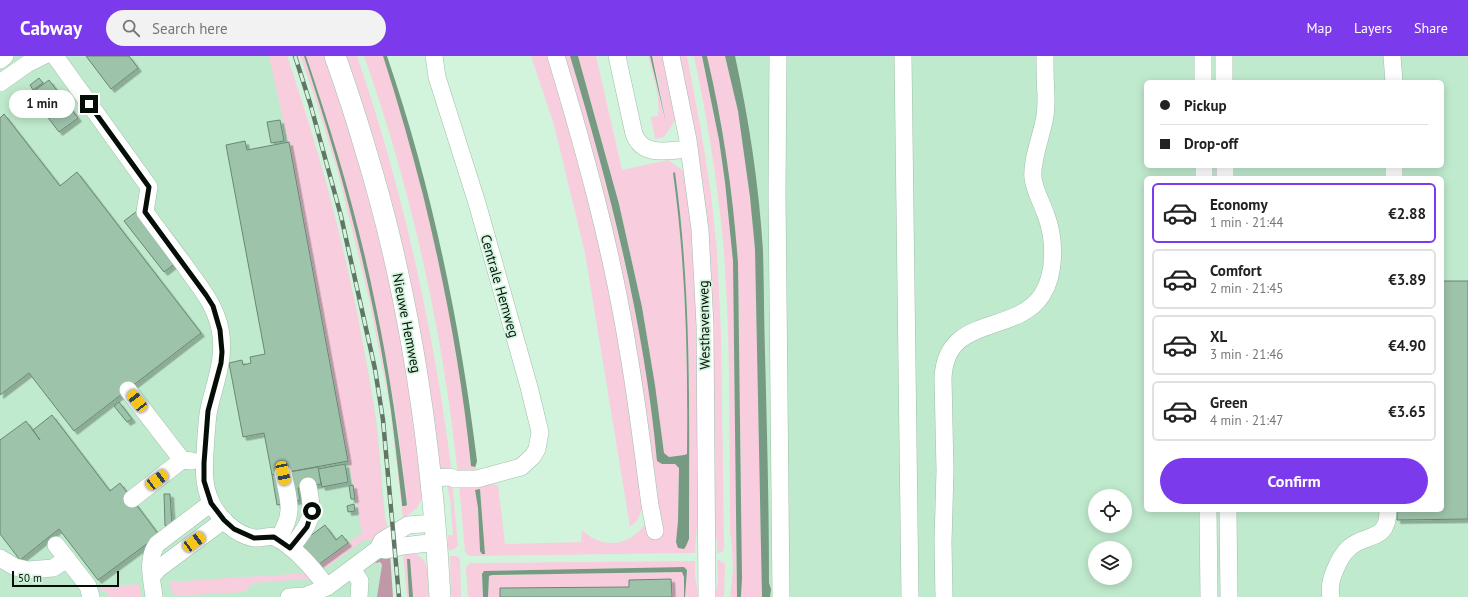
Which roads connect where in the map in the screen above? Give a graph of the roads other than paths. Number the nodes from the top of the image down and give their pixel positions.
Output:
1 (5, 56) edge
2 (43, 56) edge
3 (55, 56) edge
4 (335, 56) edge
5 (434, 56) edge
6 (556, 56) edge
7 (617, 56) edge
8 (671, 56) edge
9 (778, 56) edge
10 (903, 56) edge
11 (1045, 56) edge
12 (1203, 56) edge
13 (1224, 56) edge
14 (1392, 56) edge
15 (0, 60) edge
16 (1203, 80) edge
17 (1224, 80) edge
18 (1394, 80) edge
19 (0, 83) edge
20 (689, 149) junction
21 (128, 390) dead end
22 (182, 460) junction
23 (204, 463) junction
24 (283, 473) dead end
25 (431, 478) junction
26 (308, 486) dead end
27 (132, 499) dead end
28 (217, 512) junction
29 (1208, 512) edge
30 (1228, 512) edge
31 (1388, 512) edge
32 (654, 531) dead end
33 (436, 532) junction
34 (284, 544) junction
35 (56, 545) dead end
36 (0, 558) edge
37 (67, 559) junction
38 (352, 569) junction
39 (327, 587) junction
40 (91, 597) edge
41 (154, 597) edge
42 (291, 597) edge
43 (359, 597) edge
44 (440, 597) edge
45 (707, 597) edge
46 (781, 597) edge
47 (910, 597) edge
48 (944, 597) edge
49 (1209, 597) edge
50 (1229, 597) edge
51 (1330, 597) edge

1 - 15 street
2 - 19 street
3 - 23 street
4 - 25 main road, Nieuwe Hemweg
5 - 25 street, Centrale Hemweg
6 - 32 street
7 - 20 street
8 - 20 street, Westhavenweg
9 - 46 street
10 - 47 street
11 - 48 street
12 - 16 street
13 - 17 street
14 - 18 street
20 - 45 street, Westhavenweg
21 - 22 street
22 - 23 street
22 - 27 street
23 - 28 street
24 - 34 street
25 - 33 main road, Nieuwe Hemweg
26 - 34 street
28 - 34 street
28 - 41 street
29 - 49 street
30 - 50 street
31 - 51 street
33 - 38 street
33 - 44 main road, Nieuwe Hemweg
34 - 39 street
35 - 37 street
36 - 37 street
37 - 40 street
38 - 39 street
38 - 43 street
39 - 42 street

